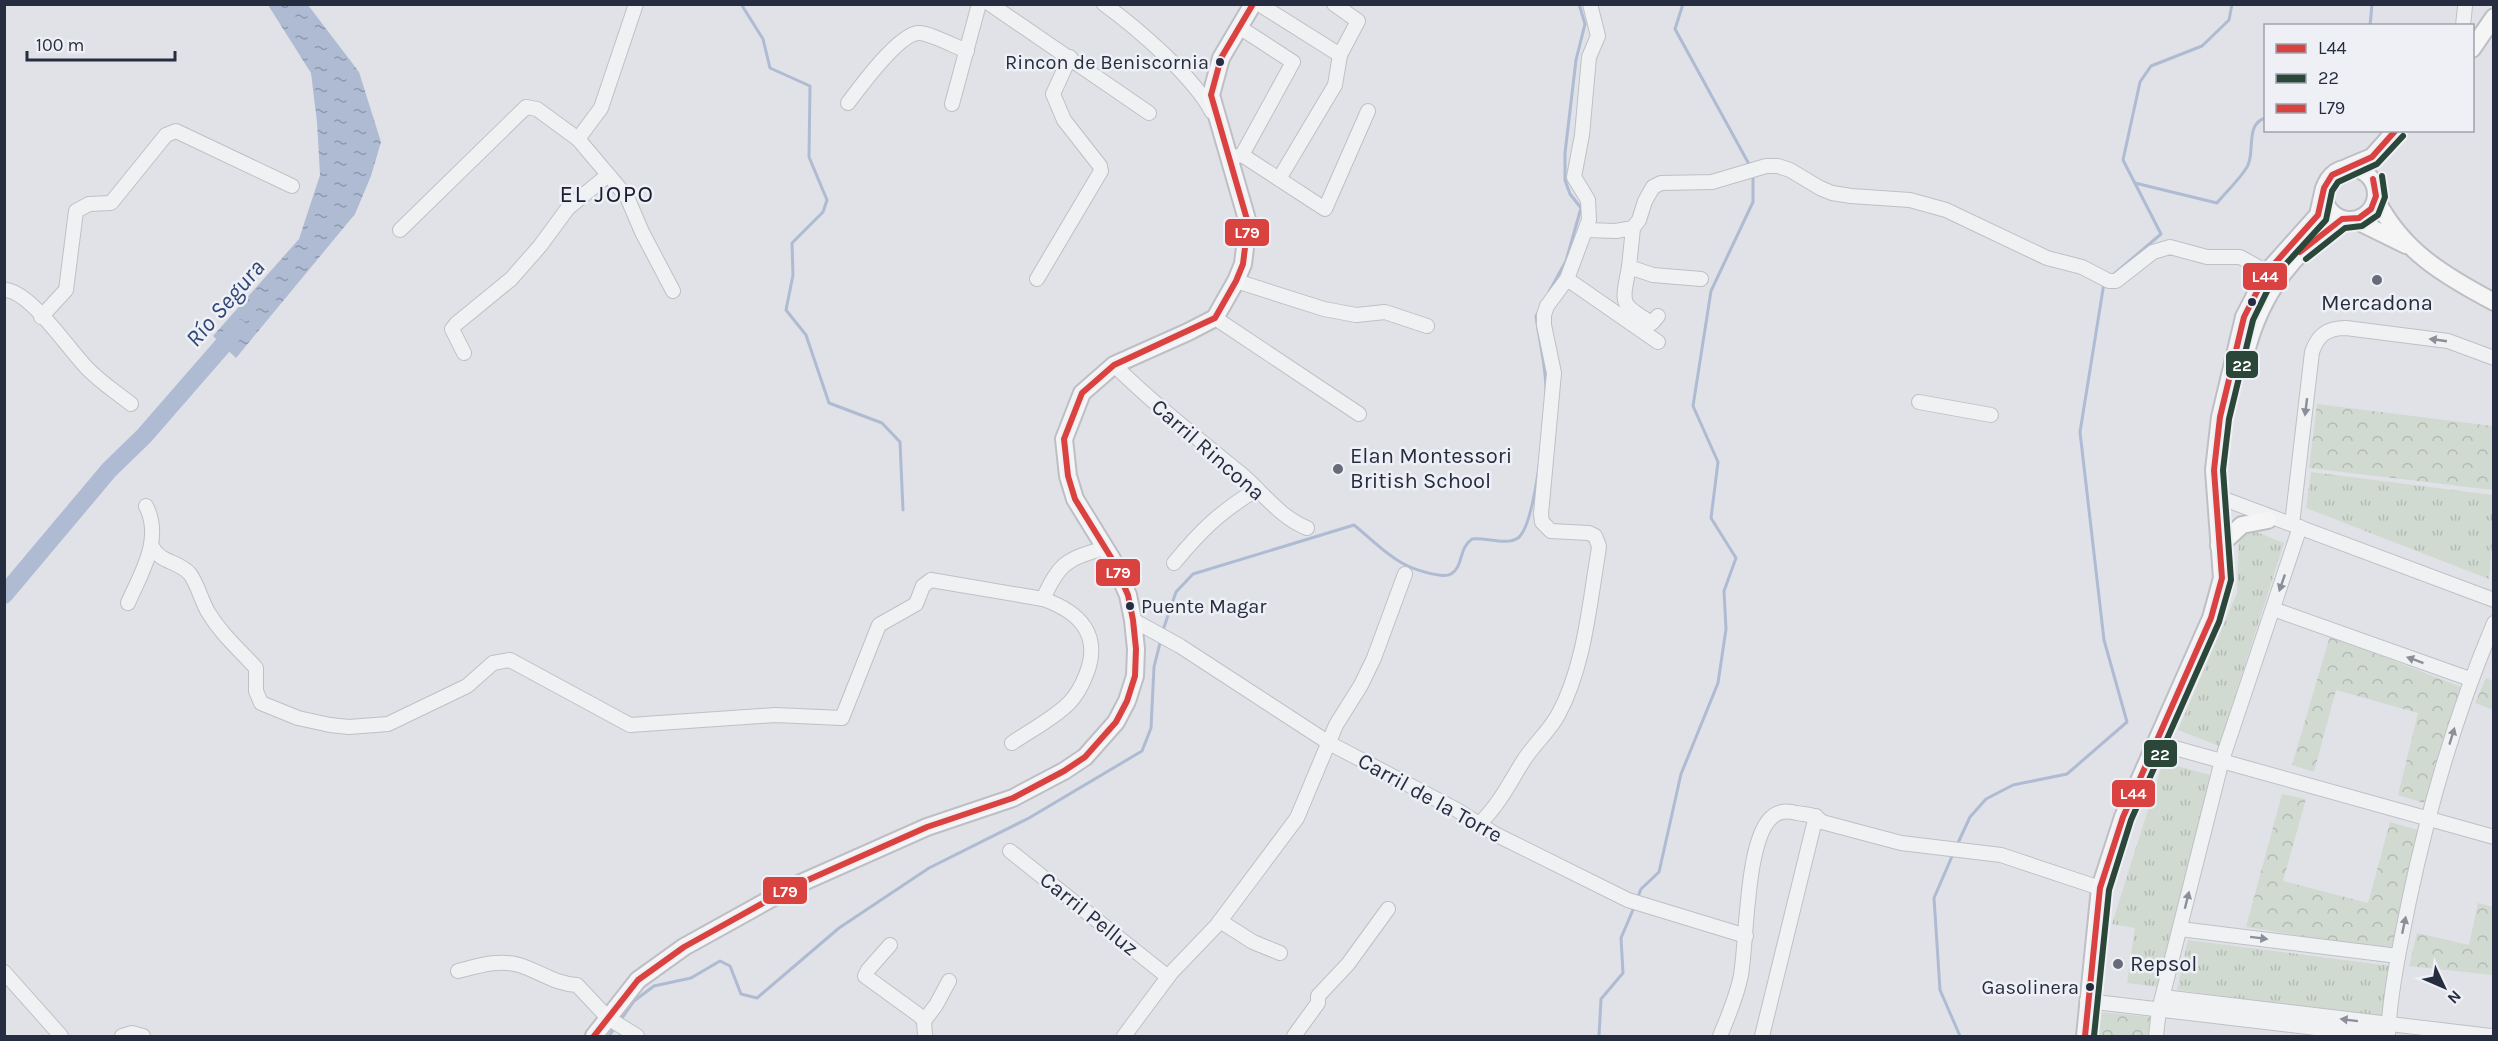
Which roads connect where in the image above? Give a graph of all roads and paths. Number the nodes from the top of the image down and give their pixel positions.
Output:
1 (636, 4) edge
2 (979, 4) edge
3 (990, 4) edge
4 (1104, 4) edge
5 (1253, 4) edge
6 (1259, 4) edge
7 (1334, 4) edge
8 (1590, 4) edge
9 (2491, 4) edge
10 (2465, 5) edge
11 (2493, 17) edge
12 (2463, 24) edge
13 (1239, 27) junction
14 (2474, 29) edge
15 (2474, 46) edge
16 (966, 51) junction
17 (1340, 55) junction
18 (1070, 57) junction
19 (1217, 67) junction
20 (1194, 86) junction
21 (848, 103) dead end
22 (952, 104) dead end
23 (1368, 111) dead end
24 (1149, 113) dead end
25 (1217, 123) junction
26 (2394, 132) edge
27 (2407, 132) edge
28 (578, 139) junction
29 (1236, 157) junction
30 (2346, 168) junction
31 (608, 175) junction
32 (1279, 179) junction
33 (2373, 179) junction
34 (292, 186) dead end
35 (2324, 188) junction
36 (2376, 199) junction
37 (2349, 219) junction
38 (1633, 228) junction
39 (400, 230) dead end
40 (1586, 230) junction
41 (2410, 247) junction
42 (1629, 267) junction
43 (2274, 273) junction
44 (1037, 279) dead end
45 (1567, 279) junction
46 (1701, 279) dead end
47 (1236, 281) junction
48 (4, 290) edge
49 (673, 291) dead end
50 (2493, 302) edge
51 (1658, 316) dead end
52 (42, 317) junction
53 (1215, 318) junction
54 (1427, 326) dead end
55 (1658, 342) dead end
56 (464, 353) dead end
57 (2493, 358) edge
58 (1114, 365) junction
59 (1919, 402) dead end
60 (131, 404) dead end
61 (1359, 414) dead end
62 (1991, 416) dead end
63 (1257, 489) junction
64 (2216, 502) junction
65 (146, 507) dead end
66 (2285, 523) junction
67 (1307, 528) dead end
68 (2219, 546) junction
69 (153, 548) junction
70 (1106, 548) junction
71 (1173, 563) dead end
72 (1405, 574) dead end
73 (1043, 599) junction
74 (2493, 600) edge
75 (128, 603) dead end
76 (2273, 609) junction
77 (1133, 620) junction
78 (2493, 623) edge
79 (2470, 679) junction
80 (1012, 743) dead end
81 (1329, 743) junction
82 (2175, 748) dead end
83 (2222, 760) junction
84 (1816, 816) junction
85 (2426, 819) junction
86 (1480, 824) junction
87 (2493, 837) edge
88 (1010, 851) dead end
89 (2100, 888) junction
90 (1388, 909) dead end
91 (1220, 921) junction
92 (2180, 928) junction
93 (1746, 936) junction
94 (890, 945) dead end
95 (1280, 953) dead end
96 (2398, 956) junction
97 (458, 970) dead end
98 (4, 972) edge
99 (1168, 977) junction
100 (949, 981) dead end
101 (2087, 1001) junction
102 (2161, 1004) junction
103 (924, 1021) junction
104 (615, 1022) junction
105 (2386, 1032) edge
106 (61, 1036) edge
107 (122, 1036) edge
108 (142, 1036) edge
109 (594, 1036) edge
110 (637, 1036) edge
111 (925, 1036) edge
112 (1124, 1036) edge
113 (1294, 1036) edge
114 (1720, 1036) edge
115 (1762, 1036) edge
116 (2085, 1036) edge
117 (2156, 1036) edge
118 (2491, 1036) edge

1 - 28 street
2 - 16 street
3 - 18 street
4 - 20 street
5 - 13 main road
6 - 17 street
7 - 17 street
8 - 40 street
9 - 14 main road
10 - 12 street
11 - 15 main road
13 - 19 main road
13 - 29 street
16 - 21 street
16 - 22 street
17 - 32 street
18 - 24 street
18 - 44 street
19 - 20 street
19 - 25 main road
20 - 25 street
23 - 32 street
25 - 29 main road
26 - 30 main road
27 - 33 main road
28 - 31 street
28 - 39 street
29 - 32 street
29 - 47 main road
30 - 33 main road
30 - 35 main road
31 - 49 street
31 - 56 street
33 - 36 main road
34 - 52 street
35 - 37 main road
35 - 43 main road
36 - 37 main road
36 - 41 main road
37 - 41 main road
37 - 43 main road
38 - 40 street
38 - 42 street
38 - 43 street
40 - 45 street
41 - 50 main road
42 - 46 street
42 - 51 street
43 - 64 main road
45 - 55 street
45 - 86 street
47 - 53 main road
47 - 54 street
48 - 52 street
52 - 60 street
53 - 58 main road
53 - 61 street
57 -> 66 street
58 - 63 street, Carril Rincona
58 - 70 main road
59 - 62 street
63 - 67 street, Carril Rincona
63 - 71 street
64 - 66 street
64 - 68 main road
65 - 69 street
66 - 68 main road
66 - 74 street
66 -> 76 street
68 - 89 main road
69 - 73 street
69 - 75 street
70 - 73 street
70 - 77 main road
72 - 81 street
73 - 80 street
79 -> 76 street
76 - 83 street
77 - 81 street, Carril de la Torre
77 - 104 main road
78 - 79 street
85 -> 79 street
81 - 86 street, Carril de la Torre
81 - 91 street
82 - 83 street
83 - 85 street
92 -> 83 street
84 - 89 street
84 - 93 street
84 - 115 street
85 - 87 street
96 -> 85 street
86 - 93 street, Carril de la Torre
88 - 99 street, Carril Pelluz
89 - 101 main road
90 - 113 street
91 - 95 street
91 - 99 street
92 -> 96 street
92 - 102 street
93 - 114 street
94 - 103 street
96 - 105 street
97 - 104 street
98 - 106 street
99 - 112 street
100 - 103 street
101 - 102 street
101 - 116 main road
102 - 105 street
102 - 117 street
103 - 111 street
104 - 109 main road
104 - 110 street
105 - 118 street
107 - 108 street

